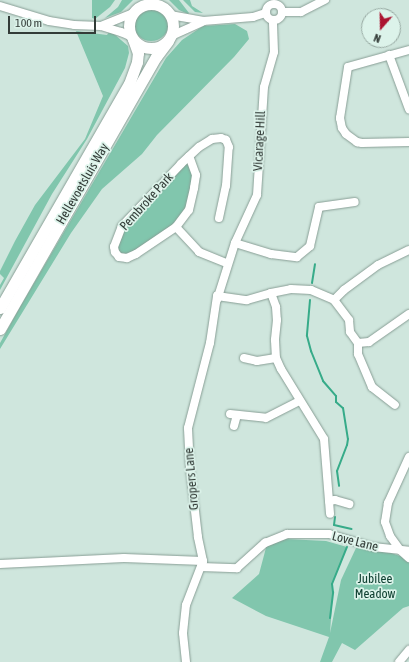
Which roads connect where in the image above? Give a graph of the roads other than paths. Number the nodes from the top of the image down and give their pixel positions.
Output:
1 (162, 0) edge
2 (325, 0) edge
3 (275, 2) edge
4 (0, 6) edge
5 (139, 6) edge
6 (282, 12) junction
7 (169, 14) junction
8 (265, 14) junction
9 (273, 20) junction
10 (203, 21) junction
11 (101, 26) junction
12 (133, 38) junction
13 (169, 39) junction
14 (409, 50) edge
15 (389, 55) junction
16 (409, 109) edge
17 (409, 142) edge
18 (189, 156) junction
19 (355, 202) dead end
20 (219, 218) dead end
21 (176, 227) junction
22 (235, 243) junction
23 (409, 250) edge
24 (229, 260) junction
25 (271, 293) junction
26 (217, 296) junction
27 (334, 300) junction
28 (0, 308) edge
29 (409, 314) edge
30 (214, 315) dead end
31 (0, 329) edge
32 (358, 343) junction
33 (248, 356) dead end
34 (276, 358) junction
35 (300, 401) junction
36 (395, 405) dead end
37 (234, 426) dead end
38 (409, 457) edge
39 (329, 500) junction
40 (349, 504) dead end
41 (330, 514) dead end
42 (400, 550) junction
43 (409, 551) edge
44 (409, 558) edge
45 (0, 564) edge
46 (202, 564) junction
47 (409, 650) edge
48 (186, 662) edge
49 (400, 662) edge

1 - 7 highway
2 - 6 street
3 - 6 street
3 - 8 street
4 - 11 street
5 - 7 highway
5 - 11 street
5 - 12 highway
6 - 9 street
7 - 10 street
7 - 13 highway
8 - 9 street
8 - 10 street
9 - 22 street, Vicarage Hill
10 - 13 street
11 - 12 street
12 - 13 highway
12 - 28 highway, Hellevoetsluis Way
13 - 31 highway, Hellevoetsluis Way
14 - 15 street
15 - 16 street
15 - 17 street
18 - 20 street, Pembroke Park
18 - 21 street, Pembroke Park
18 - 21 street, Pembroke Park
19 - 22 street
21 - 24 street
22 - 24 street, Vicarage Hill
23 - 27 street
24 - 26 street, Vicarage Hill
25 - 26 street
25 - 27 street
25 - 34 street
26 - 30 street
26 - 46 street, Gropers Lane
27 - 32 street
29 - 32 street
32 - 36 street
33 - 34 street
34 - 35 street
35 - 37 street
35 - 39 street
38 - 42 street
39 - 40 street
39 - 41 street
42 - 43 street, Love Lane
42 - 44 street
42 - 46 street, Love Lane
45 - 46 street, Love Lane
46 - 48 street
47 - 49 street

